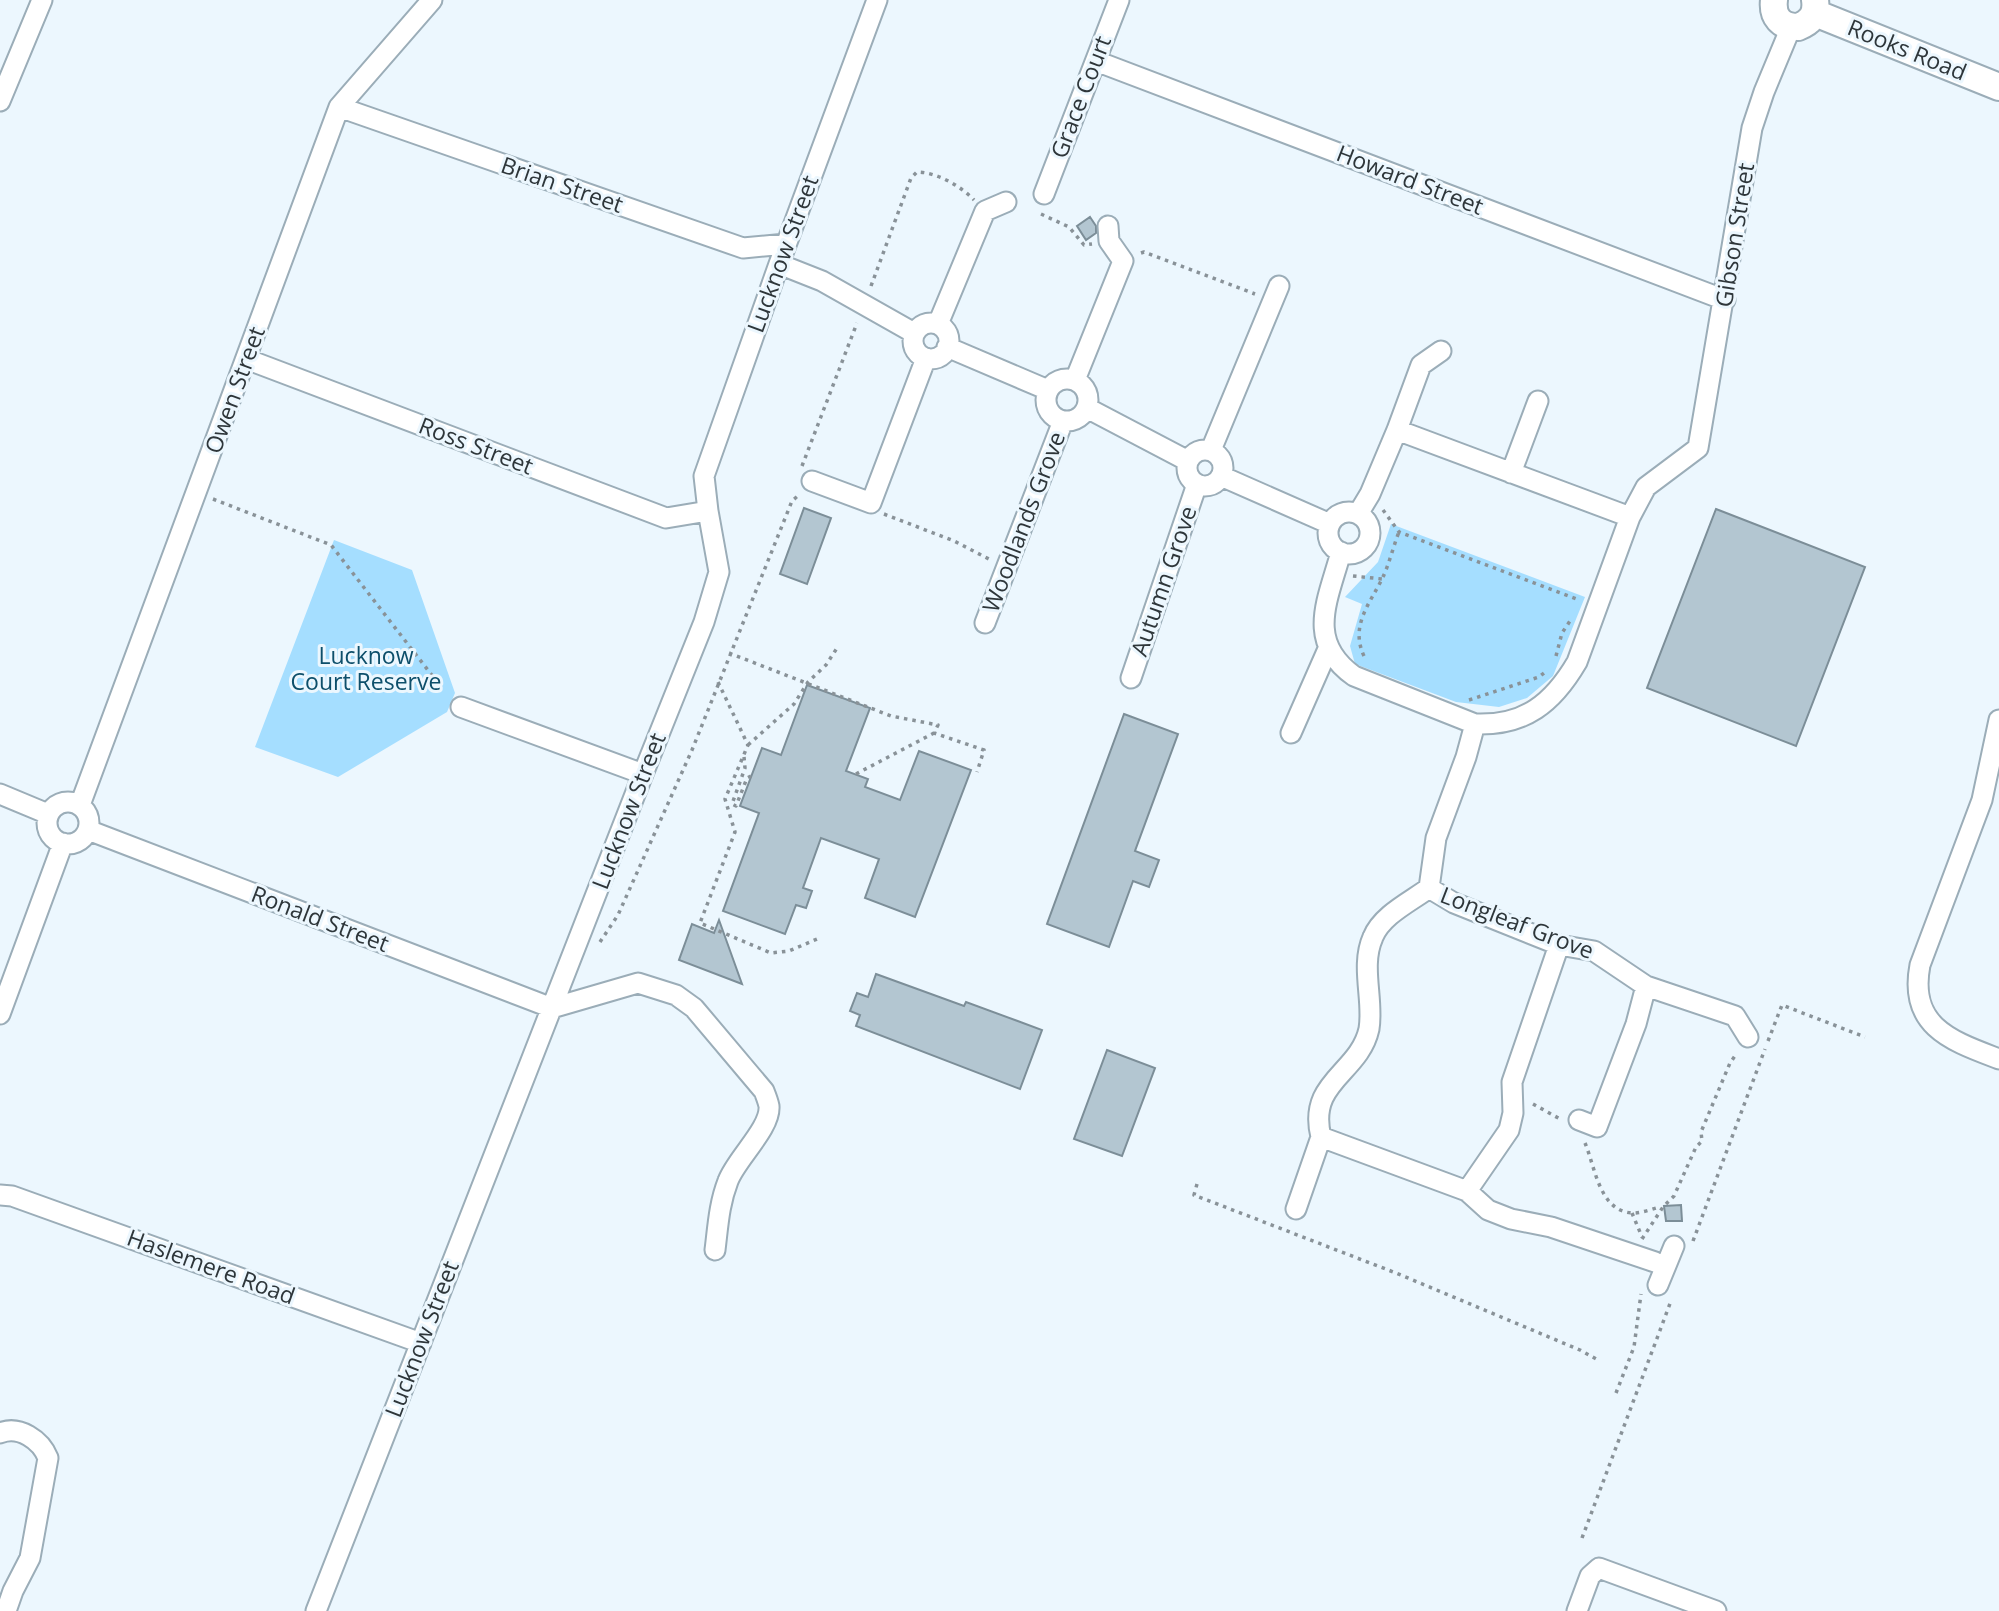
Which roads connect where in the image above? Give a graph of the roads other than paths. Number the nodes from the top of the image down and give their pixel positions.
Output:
1 (42, 0) edge
2 (432, 0) edge
3 (877, 0) edge
4 (1118, 0) edge
5 (1774, 0) edge
6 (1815, 7) edge
7 (1791, 27) junction
8 (1096, 61) junction
9 (1999, 87) edge
10 (0, 101) edge
11 (340, 107) junction
12 (1044, 194) dead end
13 (1006, 202) road end
14 (1108, 234) road end
15 (786, 244) junction
16 (779, 264) junction
17 (1276, 293) road end
18 (1725, 300) junction
19 (938, 324) junction
20 (914, 333) junction
21 (947, 347) junction
22 (1441, 351) dead end
23 (926, 358) junction
24 (246, 359) junction
25 (1075, 380) junction
26 (1048, 390) junction
27 (1538, 401) dead end
28 (1087, 408) junction
29 (1063, 421) junction
30 (1397, 430) junction
31 (1211, 450) junction
32 (1188, 461) junction
33 (1511, 473) junction
34 (1221, 476) junction
35 (812, 481) road end
36 (1197, 484) junction
37 (708, 511) junction
38 (1358, 514) junction
39 (1630, 517) junction
40 (1331, 524) junction
41 (1341, 552) junction
42 (985, 623) dead end
43 (1328, 649) junction
44 (1131, 678) dead end
45 (461, 707) dead end
46 (1999, 720) edge
47 (1475, 724) junction
48 (1291, 733) dead end
49 (643, 774) junction
50 (0, 794) edge
51 (80, 805) junction
52 (48, 814) junction
53 (88, 830) junction
54 (63, 843) junction
55 (1429, 888) junction
56 (1559, 945) junction
57 (1646, 986) junction
58 (552, 1008) junction
59 (0, 1014) edge
60 (1748, 1037) road end
61 (1999, 1059) edge
62 (1575, 1126) road end
63 (1321, 1137) junction
64 (1466, 1191) junction
65 (0, 1195) edge
66 (1296, 1209) dead end
67 (715, 1250) dead end
68 (1648, 1258) road end
69 (421, 1343) junction
70 (0, 1433) edge
71 (6, 1611) edge
72 (316, 1611) edge
73 (1577, 1611) edge
74 (1716, 1611) edge

1 - 10 street
2 - 11 street, Owen Street
3 - 15 street, Lucknow Street
4 - 8 street, Grace Court
5 - 7 street
6 - 7 street
6 - 9 street, Rooks Road
7 - 18 street, Gibson Street
8 - 12 street, Grace Court
8 - 18 street, Howard Street
11 - 15 street, Brian Street
11 - 24 street, Owen Street
13 - 19 street
14 - 25 street
15 - 16 street, Lucknow Street
16 - 20 street
16 - 37 street, Lucknow Street
17 - 31 street
18 - 39 street, Gibson Street
19 - 20 street
19 - 21 street
20 - 23 street
21 - 23 street
21 - 26 street
22 - 30 street
23 - 35 street
24 - 37 street, Ross Street
24 - 51 street, Owen Street
25 - 26 street
25 - 28 street
26 - 29 street
27 - 33 street
28 - 29 street
28 - 32 street
29 - 42 street, Woodlands Grove
30 - 33 street
30 - 38 street
31 - 32 street
31 - 34 street
32 - 36 street
33 - 39 street
34 - 36 street
34 - 40 street
36 - 44 street, Autumn Grove
37 - 49 street, Lucknow Street
38 - 40 street
38 - 41 street
39 - 47 street
40 - 41 street
41 - 43 street
43 - 47 street
43 - 48 street
45 - 49 street
46 - 61 street
47 - 55 street
49 - 58 street, Lucknow Street
50 - 52 street
51 - 52 street
51 - 53 street
52 - 54 street
53 - 54 street
53 - 58 street, Ronald Street
54 - 59 street
55 - 56 street, Longleaf Grove
55 - 63 street
56 - 57 street, Longleaf Grove
56 - 64 street
57 - 60 street, Longleaf Grove
57 - 62 street
58 - 67 street
58 - 69 street, Lucknow Street
63 - 64 street
63 - 66 street
64 - 68 street
65 - 69 street, Haslemere Road
69 - 72 street, Lucknow Street
70 - 71 street
73 - 74 street

